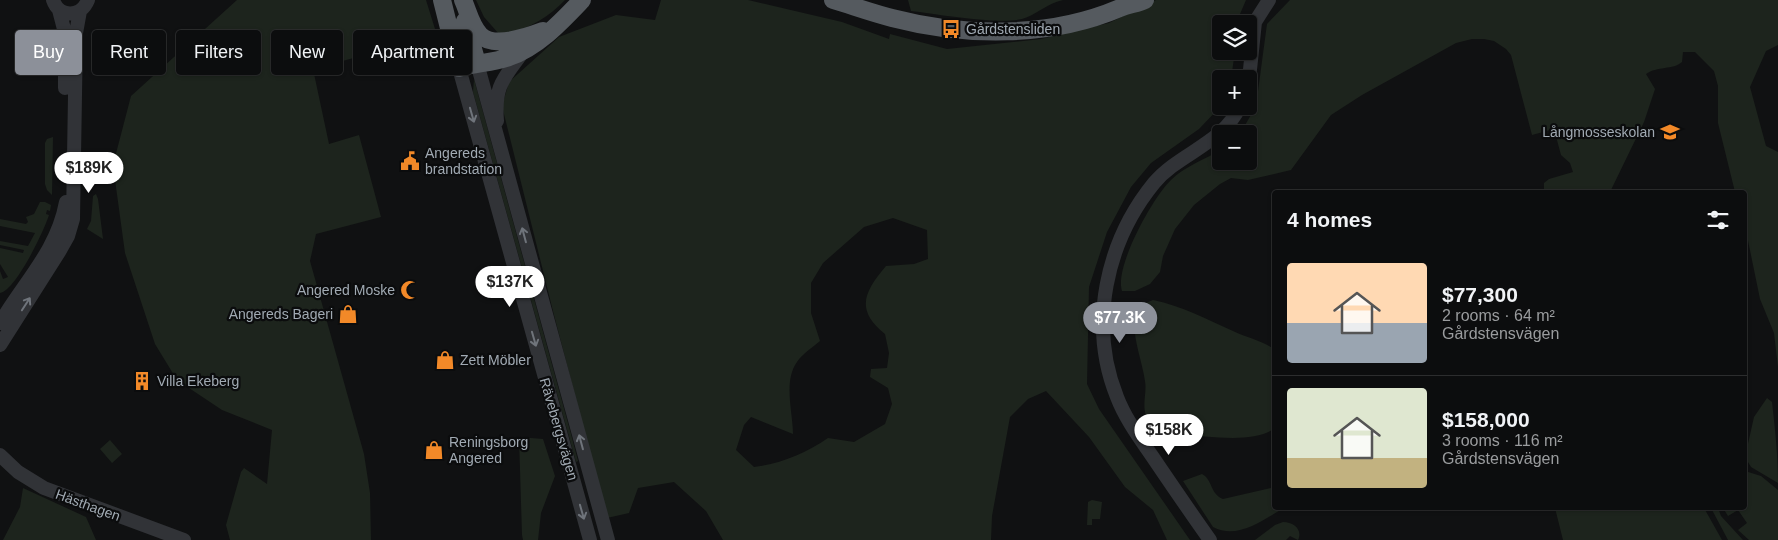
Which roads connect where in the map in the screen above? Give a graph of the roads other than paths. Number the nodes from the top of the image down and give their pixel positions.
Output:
1 (442, 0) edge
2 (461, 0) edge
3 (582, 0) edge
4 (833, 0) edge
5 (1145, 0) edge
6 (1269, 0) edge
7 (1126, 3) edge
8 (56, 5) edge
9 (84, 6) edge
10 (553, 28) junction
11 (450, 30) edge
12 (524, 50) junction
13 (477, 63) junction
14 (472, 64) edge
15 (1249, 70) edge
16 (461, 75) edge
17 (1235, 115) edge
18 (498, 141) junction
19 (0, 323) edge
20 (0, 345) edge
21 (0, 455) edge
22 (184, 540) edge
23 (590, 540) edge
24 (608, 540) edge
25 (1210, 540) edge

1 - 11 highway, Rävebergsvägen
2 - 10 highway
2 - 13 highway, Rävebergsvägen
3 - 10 highway
4 - 7 highway
5 - 7 highway
6 - 15 street
8 - 9 street
8 - 19 street
20 -> 9 street
10 - 12 highway
12 - 13 highway
12 - 18 street, Rävebergsvägen
13 - 14 highway
13 - 18 street, Rävebergsvägen
16 -> 23 street, Rävebergsvägen
17 - 25 street
24 -> 18 street, Rävebergsvägen
21 - 22 street, Hästhagen

